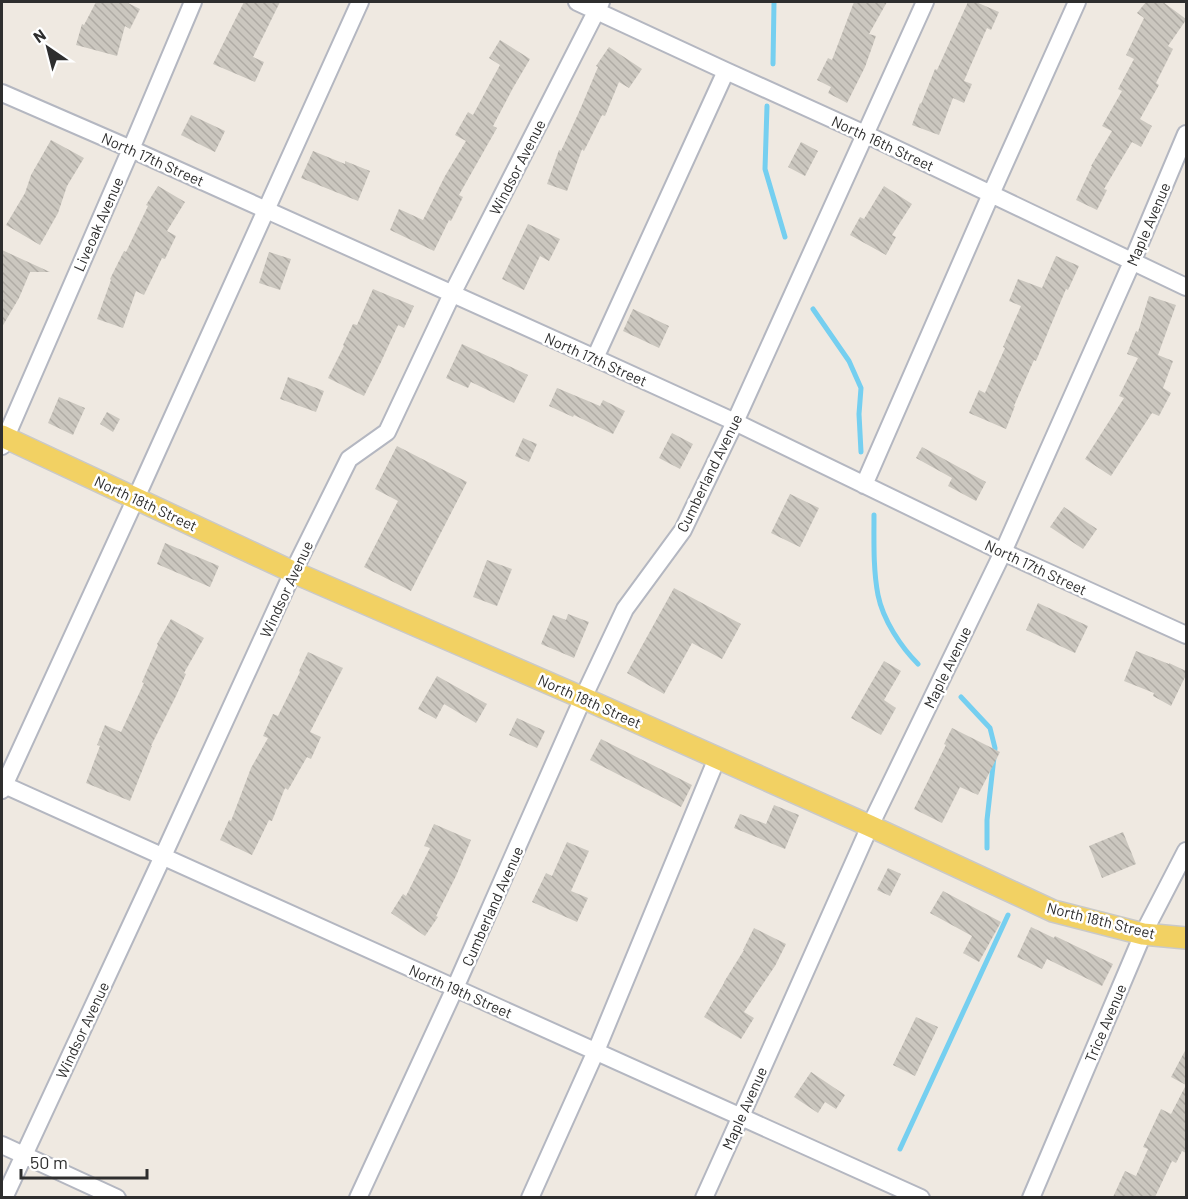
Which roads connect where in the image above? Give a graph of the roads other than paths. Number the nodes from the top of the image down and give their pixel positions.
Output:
1 (194, 2) edge
2 (360, 2) edge
3 (577, 2) edge
4 (925, 2) edge
5 (1077, 2) edge
6 (599, 6) edge
7 (726, 71) junction
8 (2, 93) edge
9 (865, 134) junction
10 (1186, 134) edge
11 (131, 149) junction
12 (991, 194) junction
13 (266, 210) junction
14 (1132, 262) junction
15 (1186, 287) edge
16 (452, 294) junction
17 (595, 358) junction
18 (735, 422) junction
19 (3, 440) edge
20 (864, 485) junction
21 (136, 498) junction
22 (1003, 552) junction
23 (293, 572) junction
24 (1186, 635) edge
25 (584, 698) junction
26 (717, 758) junction
27 (2, 786) edge
28 (870, 826) junction
29 (1186, 851) edge
30 (164, 856) junction
31 (1181, 878) edge
32 (1143, 934) junction
33 (1186, 938) edge
34 (455, 988) junction
35 (596, 1051) junction
36 (741, 1116) junction
37 (2, 1145) edge
38 (23, 1155) junction
39 (4, 1197) edge
40 (117, 1197) edge
41 (358, 1197) edge
42 (530, 1197) edge
43 (704, 1197) edge
44 (921, 1197) edge
45 (1031, 1197) edge

1 - 11 street, Liveoak Avenue
2 - 13 street
3 - 6 street, North 16th Street
4 - 9 street, Cumberland Avenue
5 - 12 street
6 - 7 street, North 16th Street
6 - 16 street, Windsor Avenue
7 - 9 street, North 16th Street
7 - 17 street
8 - 11 street, North 17th Street
9 - 12 street, North 16th Street
9 - 18 street, Cumberland Avenue
10 - 14 street, Maple Avenue
11 - 13 street, North 17th Street
11 - 19 street, Liveoak Avenue
12 - 14 street, North 16th Street
12 - 20 street
13 - 16 street, North 17th Street
13 - 21 street
14 - 15 street, North 16th Street
14 - 22 street, Maple Avenue
16 - 17 street, North 17th Street
16 - 23 street, Windsor Avenue
17 - 18 street, North 17th Street
18 - 20 street, North 17th Street
18 - 25 street, Cumberland Avenue
19 - 21 main road, North 18th Street
20 - 22 street, North 17th Street
21 - 23 main road, North 18th Street
21 - 27 street
22 - 24 street, North 17th Street
22 - 28 street, Maple Avenue
23 - 25 main road, North 18th Street
23 - 30 street, Windsor Avenue
25 - 26 main road, North 18th Street
25 - 34 street, Cumberland Avenue
26 - 28 main road, North 18th Street
26 - 35 street
27 - 30 street, North 19th Street
28 - 32 main road, North 18th Street
28 - 36 street, Maple Avenue
29 - 31 street, Trice Avenue
30 - 34 street, North 19th Street
30 - 38 street, Windsor Avenue
31 - 32 street, Trice Avenue
32 - 33 main road, North 18th Street
32 - 45 street, Trice Avenue
34 - 35 street, North 19th Street
34 - 41 street, Cumberland Avenue
35 - 36 street, North 19th Street
35 - 42 street
36 - 43 street, Maple Avenue
36 - 44 street, North 19th Street
37 - 38 street
38 - 39 street, Windsor Avenue
38 - 40 street

